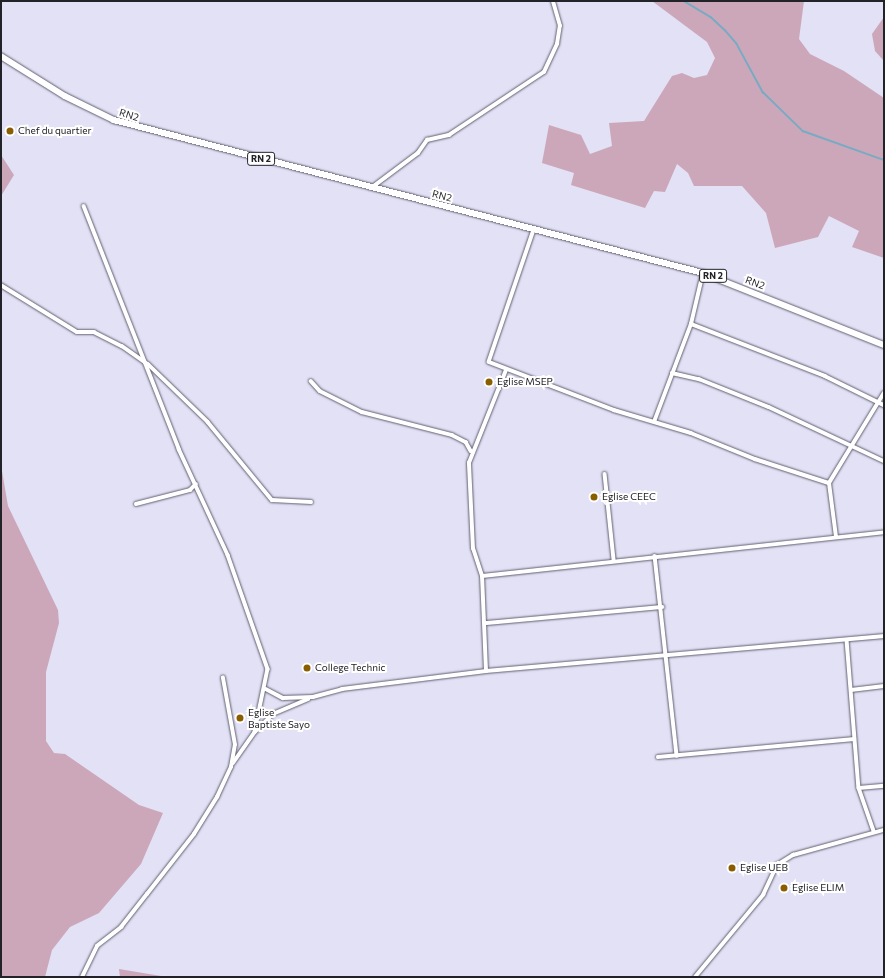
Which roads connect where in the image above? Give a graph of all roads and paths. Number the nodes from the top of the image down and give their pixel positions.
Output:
1 (553, 1) edge
2 (1, 56) edge
3 (374, 186) junction
4 (84, 206) dead end
5 (534, 230) junction
6 (703, 273) junction
7 (1, 285) edge
8 (691, 324) junction
9 (884, 345) edge
10 (148, 364) junction
11 (506, 370) junction
12 (672, 373) junction
13 (311, 380) dead end
14 (884, 393) edge
15 (879, 402) junction
16 (884, 405) edge
17 (654, 422) junction
18 (853, 445) junction
19 (471, 451) junction
20 (884, 461) edge
21 (605, 474) dead end
22 (829, 483) junction
23 (196, 484) junction
24 (311, 502) dead end
25 (136, 504) dead end
26 (884, 532) edge
27 (836, 537) junction
28 (655, 556) junction
29 (614, 560) junction
30 (482, 576) junction
31 (662, 606) junction
32 (486, 623) junction
33 (884, 636) edge
34 (847, 640) junction
35 (667, 655) junction
36 (486, 671) junction
37 (223, 678) dead end
38 (884, 686) edge
39 (266, 689) junction
40 (851, 690) junction
41 (313, 697) junction
42 (255, 732) junction
43 (854, 739) junction
44 (677, 756) junction
45 (658, 757) dead end
46 (232, 765) junction
47 (884, 786) edge
48 (859, 788) junction
49 (884, 830) edge
50 (874, 831) junction
51 (82, 977) edge
52 (695, 977) edge

1 - 3 street
2 - 3 main road, RN2 / RN 2
3 - 5 main road, RN2 / RN 2
4 - 10 street
5 - 6 main road, RN2 / RN 2
5 - 11 street
6 - 8 street
6 - 9 main road, RN2 / RN 2
7 - 10 street
8 - 12 street
8 - 15 street
10 - 23 street
10 - 24 street
11 - 17 street
11 - 19 street
12 - 17 street
12 - 18 street
13 - 19 street
14 - 15 street
15 - 16 street
15 - 18 street
17 - 22 street
18 - 20 street
18 - 22 street
19 - 30 street
21 - 29 street
22 - 27 street
23 - 25 street
23 - 39 street
26 - 27 street
27 - 28 street
28 - 29 street
28 - 31 street
29 - 30 street
30 - 32 street
31 - 32 street
31 - 35 street
32 - 36 street
33 - 34 street
34 - 35 street
34 - 40 street
35 - 36 street
35 - 44 street
36 - 41 street
37 - 46 street
38 - 40 street
39 - 41 street
39 - 42 street
40 - 43 street
41 - 42 street
42 - 46 street
43 - 44 street
43 - 48 street
44 - 45 street
46 - 51 street
47 - 48 street
48 - 50 street
49 - 50 street
50 - 52 street

